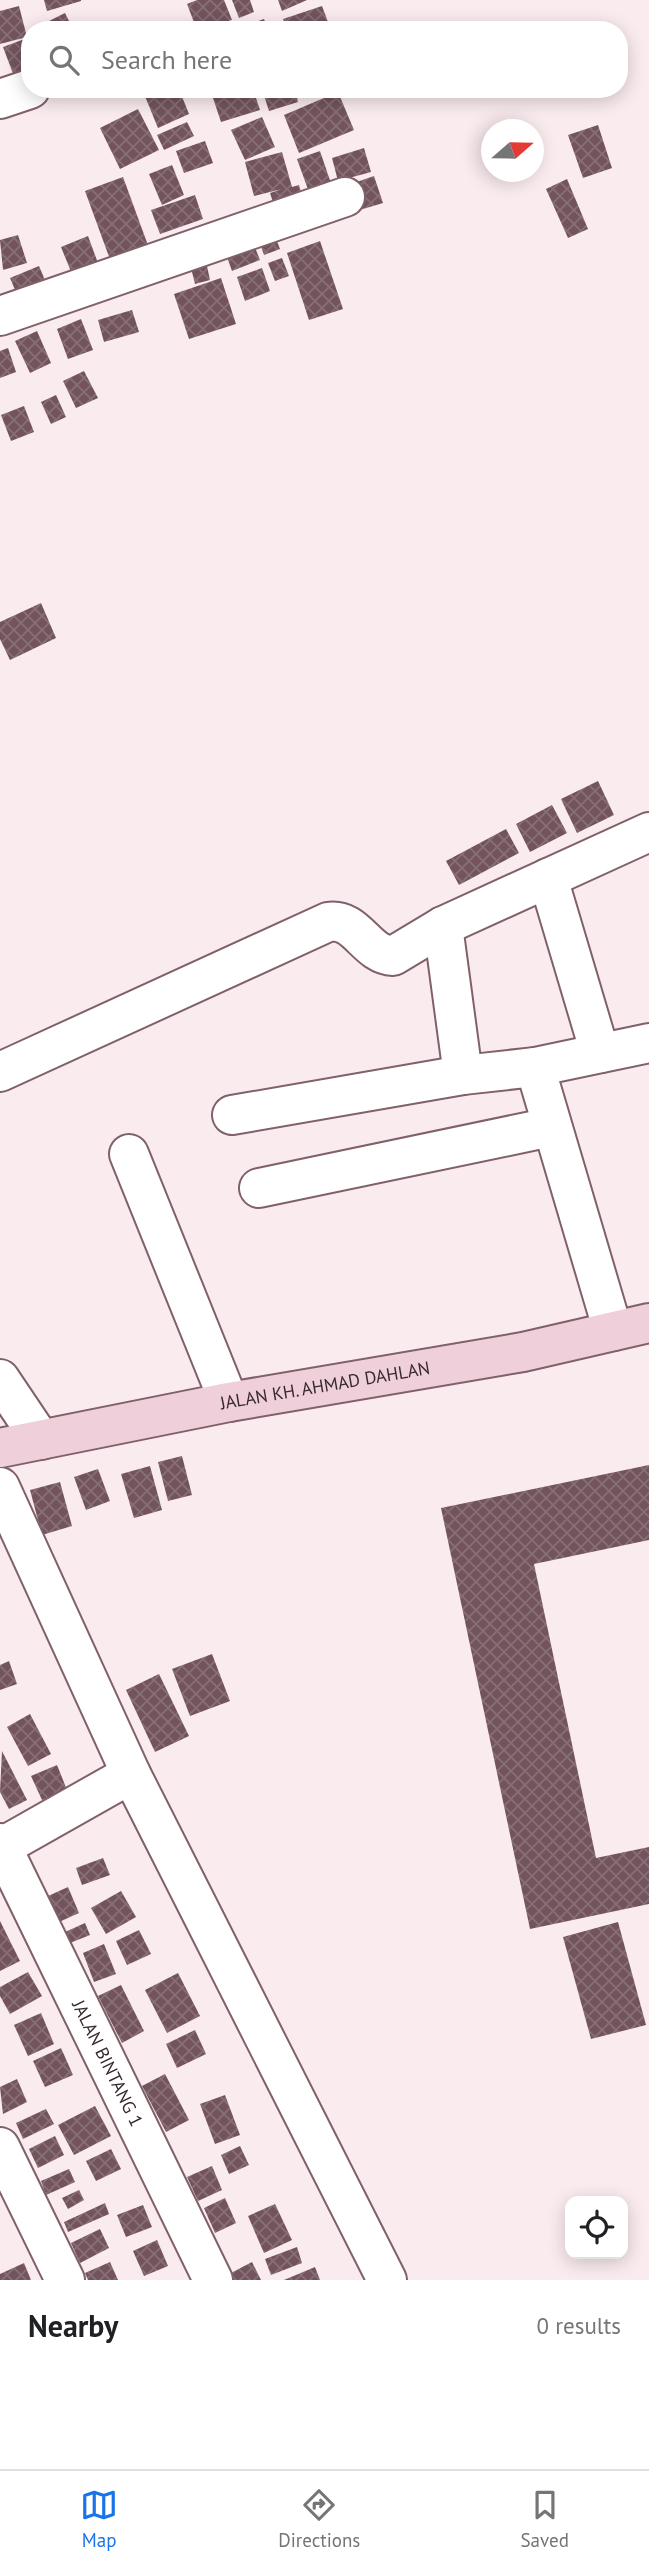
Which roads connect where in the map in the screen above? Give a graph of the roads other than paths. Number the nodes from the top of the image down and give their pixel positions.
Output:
1 (21, 92) edge
2 (0, 99) edge
3 (345, 197) dead end
4 (0, 317) edge
5 (649, 832) edge
6 (548, 878) junction
7 (443, 926) junction
8 (649, 1043) edge
9 (600, 1053) junction
10 (535, 1067) junction
11 (0, 1072) edge
12 (463, 1075) junction
13 (232, 1115) dead end
14 (551, 1127) junction
15 (129, 1154) dead end
16 (259, 1188) dead end
17 (631, 1327) edge
18 (0, 1379) edge
19 (229, 1402) junction
20 (41, 1440) junction
21 (0, 1448) edge
22 (0, 1487) edge
23 (131, 1774) junction
24 (1, 1846) edge
25 (0, 2147) edge
26 (65, 2280) edge
27 (213, 2280) edge
28 (387, 2280) edge

1 - 2 street
3 - 4 street
5 - 6 street
6 - 7 street
6 - 9 street
7 - 11 street
7 - 12 street
8 - 9 street
9 - 10 street
10 - 12 street
10 - 14 street
12 - 13 street
14 - 16 street
14 - 17 street
15 - 19 street
17 - 19 street, JALAN KH. AHMAD DAHLAN
18 - 20 street
19 - 20 street, JALAN KH. AHMAD DAHLAN
20 - 21 street, JALAN KH. AHMAD DAHLAN
22 - 23 street
23 - 24 street
23 - 28 street
24 - 27 street, JALAN BINTANG 1
25 - 26 street

